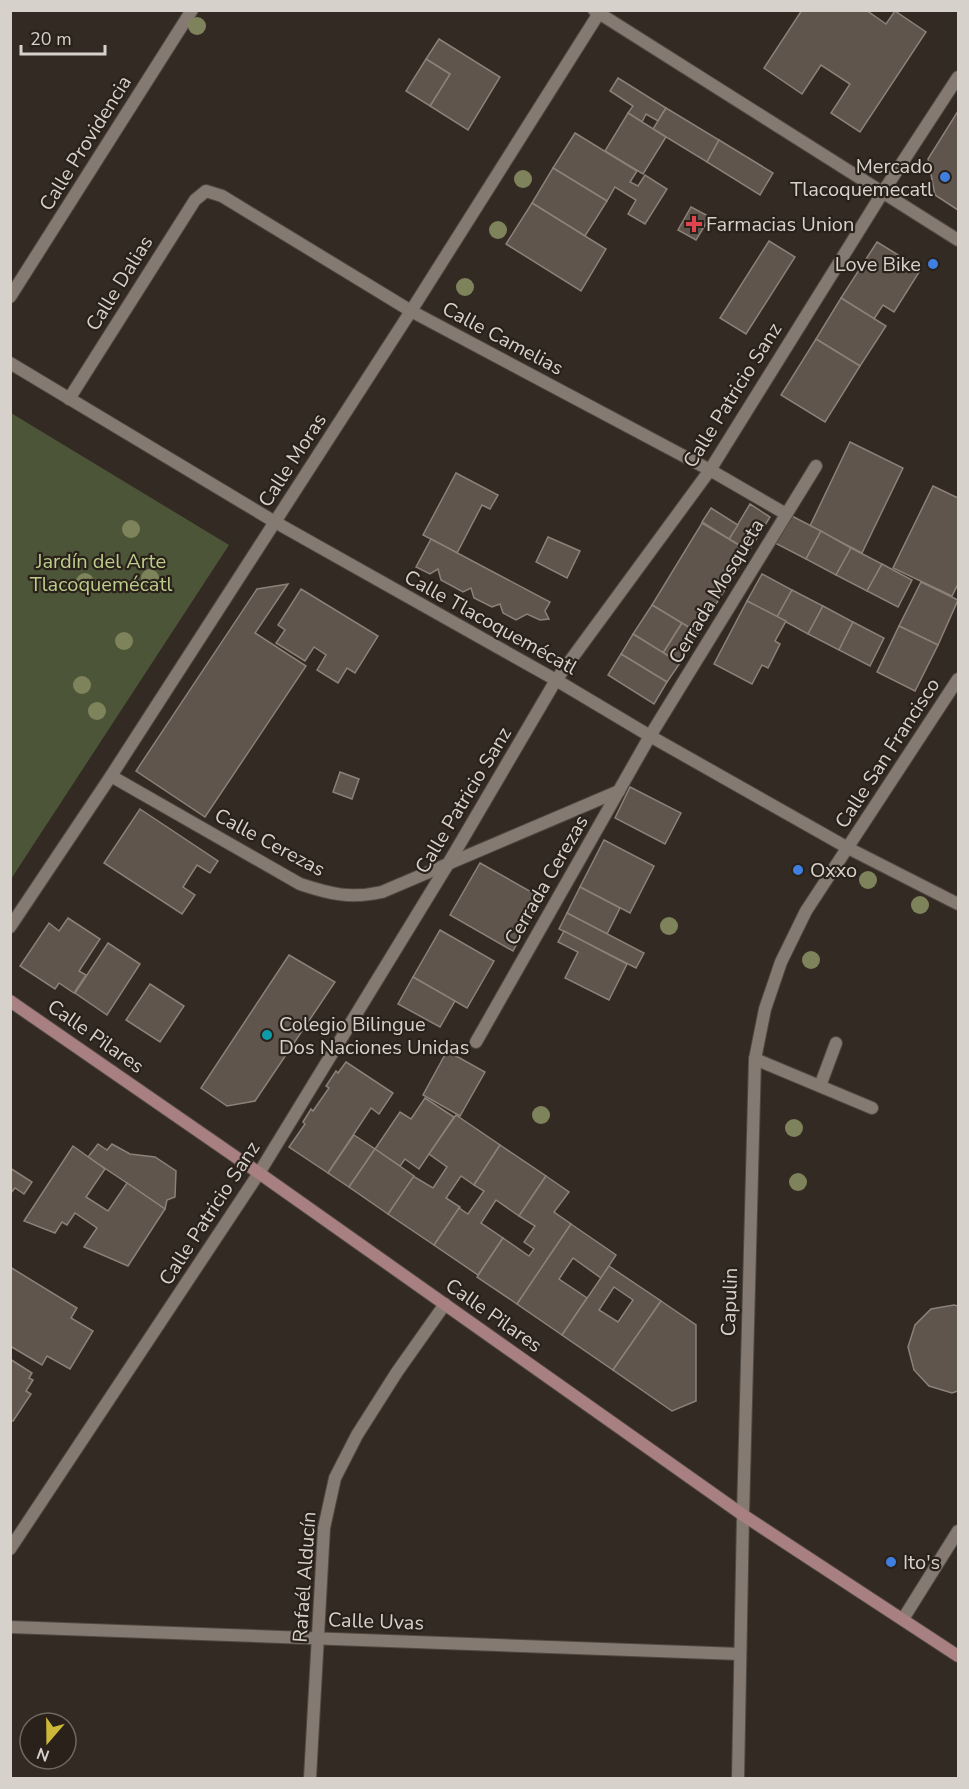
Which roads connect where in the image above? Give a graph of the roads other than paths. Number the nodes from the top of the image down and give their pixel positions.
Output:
1 (192, 10) edge
2 (598, 12) edge
3 (958, 77) edge
4 (206, 190) joint
5 (883, 192) junction
6 (958, 240) edge
7 (10, 297) edge
8 (411, 311) junction
9 (10, 363) edge
10 (69, 399) junction
11 (816, 466) dead end
12 (710, 470) junction
13 (786, 514) junction
14 (274, 522) junction
15 (958, 679) edge
16 (556, 680) junction
17 (650, 736) junction
18 (111, 776) junction
19 (619, 791) junction
20 (848, 848) junction
21 (448, 864) junction
22 (958, 904) edge
23 (10, 927) edge
24 (10, 1000) edge
25 (476, 1042) dead end
26 (836, 1043) dead end
27 (755, 1059) junction
28 (820, 1086) junction
29 (872, 1108) dead end
30 (260, 1173) junction
31 (445, 1304) junction
32 (743, 1515) junction
33 (958, 1531) edge
34 (12, 1546) edge
35 (903, 1619) junction
36 (10, 1627) edge
37 (319, 1638) junction
38 (740, 1654) junction
39 (958, 1656) edge
40 (310, 1779) edge
41 (738, 1779) edge

1 - 7 street, Calle Providencia
2 - 5 street
2 - 8 street, Calle Moras
3 - 5 street, Calle Patricio Sanz
4 - 8 street, Calle Camelias
4 - 10 street, Calle Dalias
5 - 6 street
5 - 12 street, Calle Patricio Sanz
8 - 12 street, Calle Camelias
8 - 14 street, Calle Moras
9 - 10 street, Calle Tlacoquemécatl
10 - 14 street, Calle Tlacoquemécatl
11 - 13 street, Cerrada Mosqueta
12 - 13 street, Calle Camelias
12 - 16 street, Calle Patricio Sanz
13 - 17 street, Cerrada Mosqueta
14 - 16 street, Calle Tlacoquemécatl
14 - 18 street, Calle Moras
15 - 20 street, Calle San Francisco
16 - 17 street, Calle Tlacoquemécatl
16 - 21 street, Calle Patricio Sanz
17 - 19 street, Cerrada Cerezas
17 - 20 street, Calle Tlacoquemécatl
18 - 21 street, Calle Cerezas
18 - 23 street, Calle Moras
19 - 21 street, Calle Cerezas
19 - 25 street, Cerrada Cerezas
20 - 22 street, Calle Tlacoquemécatl
20 - 27 street, Capulin
21 - 30 street, Calle Patricio Sanz
24 - 30 street, Calle Pilares
26 - 28 street
27 - 28 street
27 - 32 street, Capulin
28 - 29 street
30 - 31 street, Calle Pilares
30 - 34 street, Calle Patricio Sanz
31 - 32 street, Calle Pilares
31 - 37 street, Rafaél Alducín
32 - 35 street, Calle Pilares
32 - 38 street, Capulin
33 - 35 street
35 - 39 street, Calle Pilares
36 - 37 street, Calle Uvas
37 - 38 street, Calle Uvas
37 - 40 street, Rafaél Alducín
38 - 41 street, Capulin

